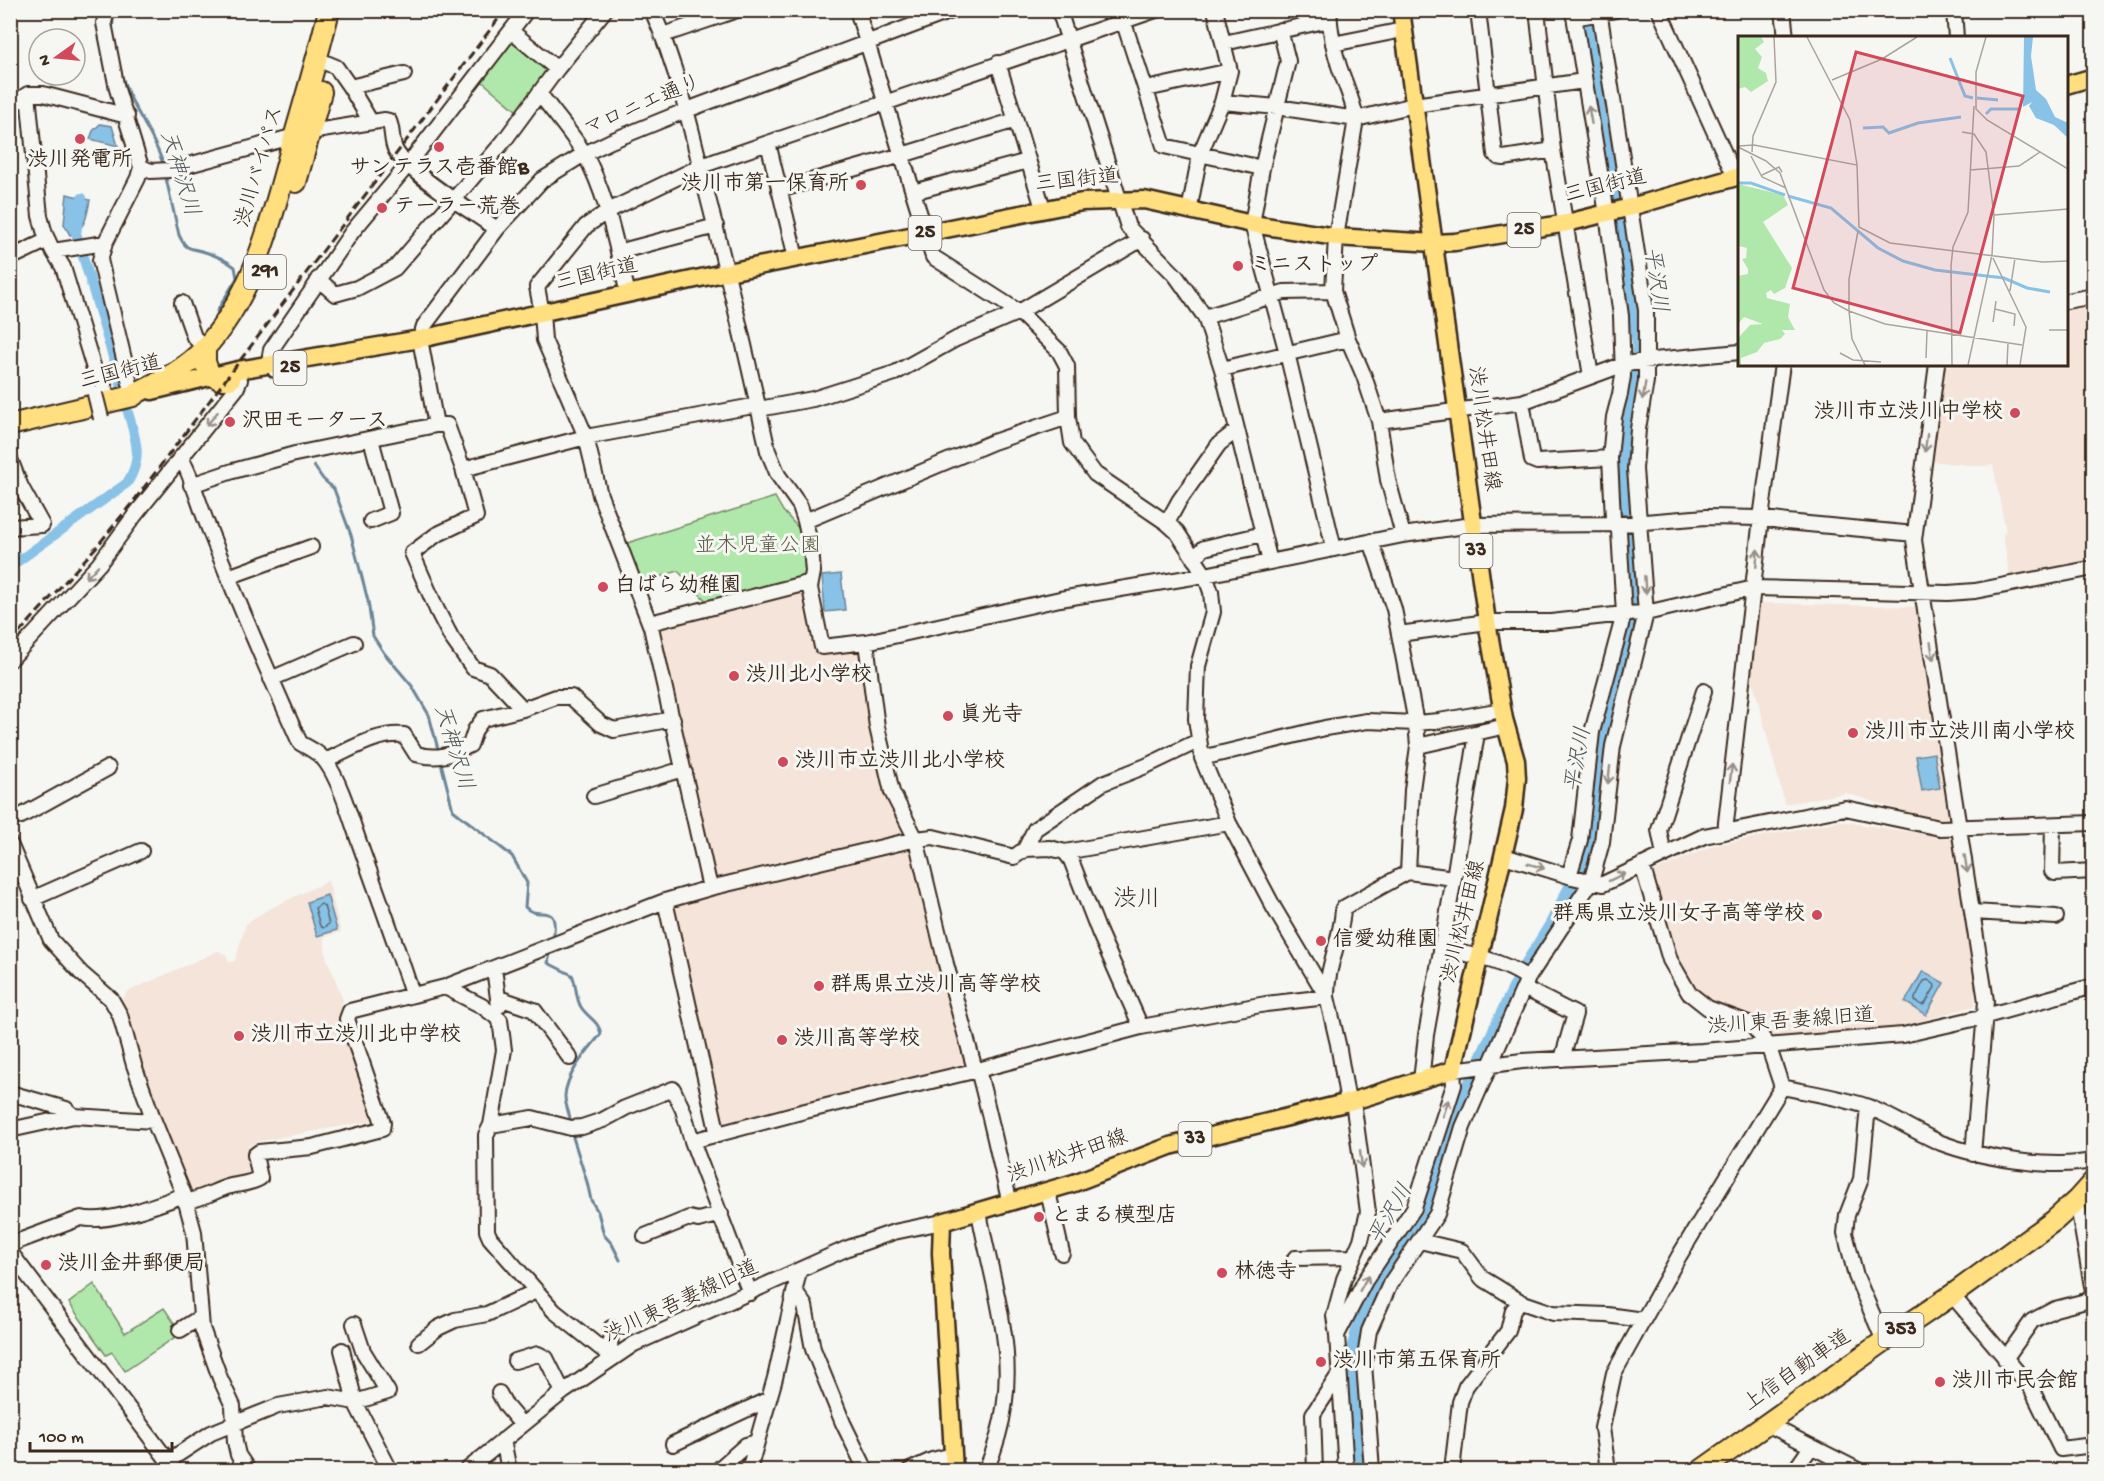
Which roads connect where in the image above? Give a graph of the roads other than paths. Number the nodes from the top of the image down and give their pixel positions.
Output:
1 (107, 10) edge
2 (329, 10) edge
3 (343, 10) edge
4 (527, 10) edge
5 (605, 10) edge
6 (652, 10) edge
7 (737, 10) edge
8 (857, 10) edge
9 (954, 10) edge
10 (1059, 10) edge
11 (1156, 10) edge
12 (1215, 10) edge
13 (1401, 10) edge
14 (1478, 10) edge
15 (1537, 10) edge
16 (1616, 10) edge
17 (1659, 10) edge
18 (1783, 10) edge
19 (1954, 10) edge
20 (1598, 13) edge
21 (1329, 15) edge
22 (1576, 15) edge
23 (1124, 20) junction
24 (1281, 30) junction
25 (1403, 30) junction
26 (511, 31) junction
27 (663, 35) junction
28 (1786, 36) edge
29 (1956, 36) edge
30 (1068, 39) junction
31 (867, 42) junction
32 (1224, 43) junction
33 (1333, 44) junction
34 (323, 62) junction
35 (998, 63) junction
36 (557, 69) junction
37 (1230, 71) junction
38 (404, 74) dead end
39 (2094, 77) edge
40 (1584, 81) junction
41 (2068, 85) edge
42 (1545, 86) junction
43 (350, 87) junction
44 (1146, 89) junction
45 (539, 93) junction
46 (28, 94) junction
47 (1487, 95) junction
48 (1222, 102) junction
49 (886, 104) junction
50 (10, 105) edge
51 (1414, 105) junction
52 (1277, 107) junction
53 (687, 110) junction
54 (127, 116) junction
55 (1356, 119) junction
56 (1016, 120) junction
57 (371, 123) junction
58 (302, 135) junction
59 (768, 143) junction
60 (1553, 150) junction
61 (1620, 150) junction
62 (584, 154) junction
63 (1200, 154) junction
64 (1597, 154) junction
65 (902, 155) junction
66 (1028, 161) junction
67 (407, 165) junction
68 (700, 166) junction
69 (141, 167) junction
70 (1262, 168) junction
71 (1737, 176) edge
72 (779, 190) junction
73 (913, 192) junction
74 (454, 199) junction
75 (1120, 200) junction
76 (1043, 208) junction
77 (1619, 210) junction
78 (608, 211) junction
79 (1189, 211) junction
80 (1566, 223) junction
81 (1252, 224) junction
82 (716, 226) junction
83 (498, 229) junction
84 (926, 233) junction
85 (1336, 237) junction
86 (1142, 239) junction
87 (105, 243) junction
88 (1434, 243) junction
89 (50, 245) junction
90 (618, 252) junction
91 (10, 258) edge
92 (796, 258) junction
93 (728, 272) junction
94 (318, 279) junction
95 (1333, 291) junction
96 (628, 294) junction
97 (1272, 296) junction
98 (2094, 296) edge
99 (2068, 302) edge
100 (182, 303) dead end
101 (1019, 312) junction
102 (542, 313) junction
103 (1205, 316) junction
104 (420, 339) junction
105 (1348, 339) junction
106 (1738, 352) edge
107 (1287, 353) junction
108 (1645, 361) junction
109 (1625, 364) junction
110 (223, 365) junction
111 (1782, 366) edge
112 (1936, 366) edge
113 (274, 367) junction
114 (1222, 369) junction
115 (1591, 376) junction
116 (167, 390) junction
117 (133, 396) junction
118 (1522, 402) junction
119 (103, 403) junction
120 (759, 409) junction
121 (1457, 411) junction
122 (1068, 417) junction
123 (1379, 421) junction
124 (10, 425) edge
125 (436, 425) junction
126 (1237, 430) junction
127 (586, 437) junction
128 (371, 439) junction
129 (180, 458) junction
130 (1610, 458) junction
131 (10, 459) edge
132 (463, 469) junction
133 (191, 485) junction
134 (1761, 518) junction
135 (371, 521) dead end
136 (805, 521) junction
137 (1167, 523) junction
138 (1638, 523) junction
139 (1618, 524) junction
140 (1472, 525) junction
141 (10, 527) edge
142 (1263, 534) junction
143 (1915, 534) junction
144 (1403, 535) junction
145 (1371, 542) junction
146 (311, 547) dead end
147 (1334, 549) junction
148 (1194, 559) junction
149 (1270, 562) junction
150 (2094, 568) edge
151 (1205, 575) junction
152 (228, 577) junction
153 (811, 582) junction
154 (1754, 588) junction
155 (1923, 593) junction
156 (1625, 614) junction
157 (1644, 614) junction
158 (1487, 622) junction
159 (650, 623) junction
160 (1399, 634) junction
161 (866, 642) junction
162 (354, 643) dead end
163 (10, 660) edge
164 (271, 679) junction
165 (1704, 690) dead end
166 (523, 709) junction
167 (1504, 718) junction
168 (673, 719) junction
169 (1416, 723) junction
170 (1477, 733) junction
171 (1198, 741) junction
172 (1418, 746) junction
173 (1202, 758) junction
174 (326, 761) junction
175 (108, 768) dead end
176 (685, 773) junction
177 (594, 796) dead end
178 (10, 819) edge
179 (1229, 823) junction
180 (2094, 824) edge
181 (2053, 825) junction
182 (1960, 828) junction
183 (1725, 831) junction
184 (916, 839) junction
185 (10, 844) edge
186 (1025, 849) junction
187 (141, 851) dead end
188 (1065, 852) junction
189 (1664, 855) junction
190 (1504, 856) junction
191 (1642, 865) junction
192 (2094, 871) edge
193 (1408, 872) junction
194 (1570, 877) junction
195 (1454, 878) junction
196 (1588, 881) junction
197 (710, 888) junction
198 (32, 899) junction
199 (665, 901) junction
200 (1973, 912) junction
201 (2056, 918) dead end
202 (1441, 950) junction
203 (1480, 956) junction
204 (494, 968) junction
205 (1526, 981) junction
206 (2094, 986) edge
207 (445, 987) junction
208 (412, 994) junction
209 (1327, 997) junction
210 (499, 998) junction
211 (1986, 1016) junction
212 (500, 1020) junction
213 (1141, 1027) junction
214 (1768, 1045) junction
215 (570, 1058) dead end
216 (1562, 1059) junction
217 (1489, 1065) junction
218 (1460, 1069) junction
219 (978, 1070) junction
220 (1421, 1081) junction
221 (1782, 1087) junction
222 (10, 1093) edge
223 (1350, 1101) junction
224 (1868, 1107) junction
225 (74, 1116) junction
226 (154, 1121) junction
227 (491, 1125) junction
228 (10, 1126) edge
229 (718, 1135) junction
230 (692, 1141) junction
231 (1973, 1154) junction
232 (2094, 1160) edge
233 (2094, 1181) edge
234 (1048, 1192) junction
235 (185, 1199) junction
236 (2078, 1200) junction
237 (1010, 1203) junction
238 (979, 1212) junction
239 (721, 1214) junction
240 (942, 1222) junction
241 (645, 1236) dead end
242 (1420, 1241) junction
243 (10, 1246) edge
244 (1062, 1253) dead end
245 (1354, 1257) junction
246 (1295, 1258) dead end
247 (13, 1260) edge
248 (799, 1271) junction
249 (536, 1291) junction
250 (796, 1292) junction
251 (750, 1293) junction
252 (1952, 1295) junction
253 (1521, 1302) junction
254 (201, 1317) junction
255 (1643, 1320) junction
256 (354, 1324) dead end
257 (611, 1328) dead end
258 (180, 1330) dead end
259 (1337, 1335) junction
260 (1884, 1341) junction
261 (419, 1343) dead end
262 (342, 1350) dead end
263 (613, 1358) junction
264 (2005, 1359) junction
265 (515, 1361) dead end
266 (1338, 1376) junction
267 (500, 1392) dead end
268 (563, 1392) junction
269 (769, 1399) junction
270 (355, 1402) junction
271 (234, 1423) junction
272 (1767, 1424) junction
273 (522, 1425) junction
274 (503, 1440) junction
275 (757, 1442) junction
276 (673, 1444) dead end
277 (2094, 1445) edge
278 (1811, 1446) junction
279 (954, 1462) edge
280 (172, 1466) edge
281 (720, 1468) dead end
282 (385, 1469) edge
283 (248, 1470) edge
284 (469, 1470) edge
285 (508, 1470) edge
286 (749, 1470) edge
287 (866, 1470) edge
288 (910, 1470) edge
289 (986, 1470) edge
290 (1315, 1470) edge
291 (1346, 1470) edge
292 (1372, 1470) edge
293 (1452, 1470) edge
294 (1608, 1470) edge
295 (1702, 1470) edge
296 (1795, 1470) edge
297 (1858, 1470) edge

1 - 54 street
2 - 34 highway, 渋川バイパス / 291
3 - 34 highway, 渋川バイパス / 291
4 - 26 street
5 - 36 street
6 - 27 street
7 - 27 street
8 - 31 street
9 - 31 street, マロニエ通り
10 - 30 street
11 - 23 street
12 - 32 street
13 - 25 main road, 渋川松井田線 / 33
14 - 47 street
15 - 42 street
16 - 20 street
17 - 71 street
18 - 28 street
19 - 29 street
20 - 22 street
20 - 61 street
21 - 24 street
21 - 33 street
22 - 40 street
23 - 30 street
23 - 44 street
24 - 32 street
24 - 52 street
25 - 33 street
25 - 51 main road, 渋川松井田線 / 33
26 - 36 street
26 - 67 street
27 - 53 street
30 - 35 street
30 - 75 street
31 - 49 street
31 - 53 street, マロニエ通り
32 - 37 street
33 - 55 street
34 - 43 street
34 - 58 highway, 渋川バイパス / 291
35 - 49 street
35 - 56 street
36 - 45 street
37 - 44 street
37 - 48 street
38 - 43 street
39 - 41 main road
40 - 42 street
64 -> 40 street
42 - 47 street
42 - 60 street
43 - 57 street
44 - 63 street
45 - 62 street
45 - 74 street
46 - 50 street
46 - 54 street
46 - 89 street
47 - 51 street
47 - 60 street
48 - 52 street
48 - 63 street
49 - 59 street
49 - 65 street
51 - 55 street
51 - 88 main road, 渋川松井田線 / 33
52 - 55 street
52 - 70 street
53 - 62 street, マロニエ通り
53 - 68 street
54 - 69 street
55 - 85 street
56 - 65 street
56 - 66 street
57 - 58 street
57 - 67 street
58 - 69 street
58 - 110 highway, 渋川バイパス / 291
59 - 68 street
59 - 72 street
60 - 80 street
61 - 64 street
61 - 77 street
62 - 78 street
62 - 83 street, マロニエ通り
63 - 70 street
63 - 79 street
64 - 77 street
65 - 72 street
65 - 73 street
66 - 73 street
66 - 76 street
67 - 74 street
67 - 94 street
68 - 78 street
68 - 82 street
69 - 87 street
70 - 81 street
71 - 77 main road, 三国街道 / 25
72 - 92 street
73 - 84 street
74 - 83 street
74 - 94 street
75 - 76 main road, 三国街道 / 25
75 - 79 main road, 三国街道 / 25
75 - 86 street
76 - 84 main road, 三国街道 / 25
77 - 80 main road, 三国街道 / 25
77 - 108 street
77 - 109 street
78 - 90 street
78 - 102 street
79 - 81 main road, 三国街道 / 25
80 - 88 main road, 三国街道 / 25
80 - 115 street
81 - 85 main road, 三国街道 / 25
81 - 97 street
82 - 90 street
82 - 93 street
83 - 104 street, マロニエ通り
84 - 92 main road, 三国街道 / 25
84 - 101 street
85 - 88 main road, 三国街道 / 25
85 - 95 street
86 - 101 street
86 - 103 street
87 - 89 street
87 - 117 street
88 - 121 main road, 渋川松井田線 / 33
89 - 91 street
89 - 119 street
90 - 96 street
92 - 93 main road, 三国街道 / 25
93 - 96 main road, 三国街道 / 25
93 - 120 street
94 - 113 street
95 - 97 street
95 - 105 street
96 - 102 main road, 三国街道 / 25
97 - 103 street
97 - 107 street
98 - 99 street
100 - 110 street
101 - 120 street
101 - 122 street
102 - 104 main road, 三国街道 / 25
102 - 127 street
103 - 114 street
104 - 113 main road, 三国街道 / 25
104 - 125 street
105 - 107 street
105 - 123 street
106 - 108 street
107 - 114 street
107 - 147 street
108 - 109 street
108 -> 138 street
109 - 115 street
109 - 130 street
110 - 113 main road, 三国街道 / 25
110 - 116 main road, 三国街道 / 25
110 - 116 highway, 渋川バイパス / 291
110 - 117 highway, 渋川バイパス / 291
110 -> 129 street
111 - 134 street
112 -> 143 street
114 - 126 street
115 - 118 street
116 - 117 highway, 291
117 - 119 highway, 三国街道 / 291
118 - 121 street
118 - 130 street
119 - 124 highway, 三国街道 / 291
120 - 127 street
120 - 136 street
121 - 123 street
121 - 140 main road, 渋川松井田線 / 33
122 - 136 street
122 - 137 street
123 - 144 street
125 - 128 street
125 - 132 street
126 - 137 street
126 - 142 street
127 - 132 street
127 - 159 street
128 - 133 street
128 - 135 street
129 - 133 street
129 -> 163 street
130 - 139 street
131 - 141 street
132 - 166 street
133 - 152 street
134 - 138 street
134 - 143 street
154 -> 134 street
136 - 153 street
137 - 148 street
138 - 139 street
138 -> 157 street
139 - 140 street
139 - 156 street
140 - 144 street
140 - 158 main road, 渋川松井田線 / 33
142 - 148 street
142 - 149 street
143 - 155 street
144 - 145 street
145 - 147 street
145 - 160 street
146 - 152 street
147 - 149 street
148 - 151 street
149 - 151 street
150 - 155 street
151 - 161 street
151 - 171 street
152 - 164 street
153 - 159 street
153 - 161 street
154 - 155 street
154 - 157 street
183 -> 154 street
155 -> 182 street
156 - 157 street
156 - 158 street
156 - 194 street
157 -> 196 street
158 - 160 street
158 - 167 main road, 渋川松井田線 / 33
159 - 168 street
160 - 169 street
161 - 184 street
162 - 164 street
164 - 174 street
165 - 189 street
166 - 168 street
166 - 174 street
167 - 169 street
167 - 170 street
167 - 190 main road, 渋川松井田線 / 33
168 - 176 street
169 - 172 street
169 - 173 street
170 - 172 street
170 - 195 street
171 - 173 street
171 - 186 street
172 - 193 street
173 - 179 street
174 - 208 street
175 - 178 street
176 - 177 street
176 - 197 street
179 - 188 street
179 - 209 street
180 - 181 street
181 - 182 street
181 - 192 street
182 - 183 street
182 -> 200 street
183 - 189 street
184 - 186 street
184 - 197 street
184 - 219 street
185 - 198 street
186 - 188 street
187 - 198 street
188 - 213 street
189 - 191 street
190 -> 194 street
190 - 203 main road, 渋川松井田線 / 33
196 -> 191 street
191 - 214 street
193 - 195 street
193 - 209 street
194 - 196 street
195 - 202 street
196 - 205 street
197 - 199 street
198 - 226 street
199 - 204 street
199 - 229 street
200 - 201 street
200 - 211 street
202 - 203 street
202 - 220 street
203 - 205 street
203 - 218 main road, 渋川松井田線 / 33
204 - 207 street
204 - 210 street
205 - 216 street
205 - 217 street
206 - 211 street, 渋川東吾妻線旧道
207 - 208 street
207 - 212 street
208 - 235 street
209 - 213 street
209 - 223 street
210 - 212 street
210 - 215 street
211 - 214 street, 渋川東吾妻線旧道
211 - 231 street
212 - 227 street
213 - 219 street
214 - 216 street, 渋川東吾妻線旧道
214 - 221 street
216 - 217 street, 渋川東吾妻線旧道
217 - 218 street, 渋川東吾妻線旧道
217 - 242 street
218 - 220 main road, 渋川松井田線 / 33
259 -> 218 street
219 - 229 street
219 - 237 street
220 - 223 main road, 渋川松井田線 / 33
221 - 224 street
221 - 255 street
222 - 225 street
223 - 234 main road, 渋川松井田線 / 33
223 -> 245 street
224 - 231 street
224 - 260 street
225 - 226 street
225 - 228 street
226 - 235 street
227 - 230 street
227 - 249 street
229 - 230 street
230 - 239 street
231 - 232 street
233 - 236 highway, 上信自動車道 / 353
234 - 237 main road, 渋川松井田線 / 33
234 - 244 street
235 - 243 street
235 - 254 street
236 - 252 highway, 上信自動車道 / 353
236 - 264 street
237 - 238 main road, 渋川松井田線 / 33
238 - 240 main road, 渋川松井田線 / 33
238 - 289 street
239 - 241 street
239 - 251 street
240 - 248 street, 渋川東吾妻線旧道
240 - 279 main road
242 - 253 street
242 - 292 street
245 - 246 street
245 - 259 street
247 - 280 street
248 - 250 street
248 - 251 street, 渋川東吾妻線旧道
249 - 261 street
249 - 263 street
250 - 269 street
250 - 287 street
251 - 263 street, 渋川東吾妻線旧道
252 - 260 highway, 上信自動車道 / 353
252 - 264 street
253 - 255 street
253 - 293 street
254 - 258 street
254 - 271 street
255 - 294 street
256 - 270 street
257 - 263 street
259 - 266 street
260 - 272 highway, 上信自動車道 / 353
262 - 270 street
263 - 268 street, 渋川東吾妻線旧道
264 - 277 street
265 - 268 street
266 - 290 street
266 - 291 street
267 - 273 street
268 - 273 street, 渋川東吾妻線旧道
269 - 275 street
269 - 276 street
270 - 271 street
270 - 282 street
271 - 280 street
271 - 283 street
272 - 278 street
272 - 295 highway, 上信自動車道 / 353
273 - 274 street, 渋川東吾妻線旧道
274 - 284 street, 渋川東吾妻線旧道
274 - 285 street
275 - 281 street
275 - 286 street
278 - 296 street
278 - 297 street
279 - 288 street

